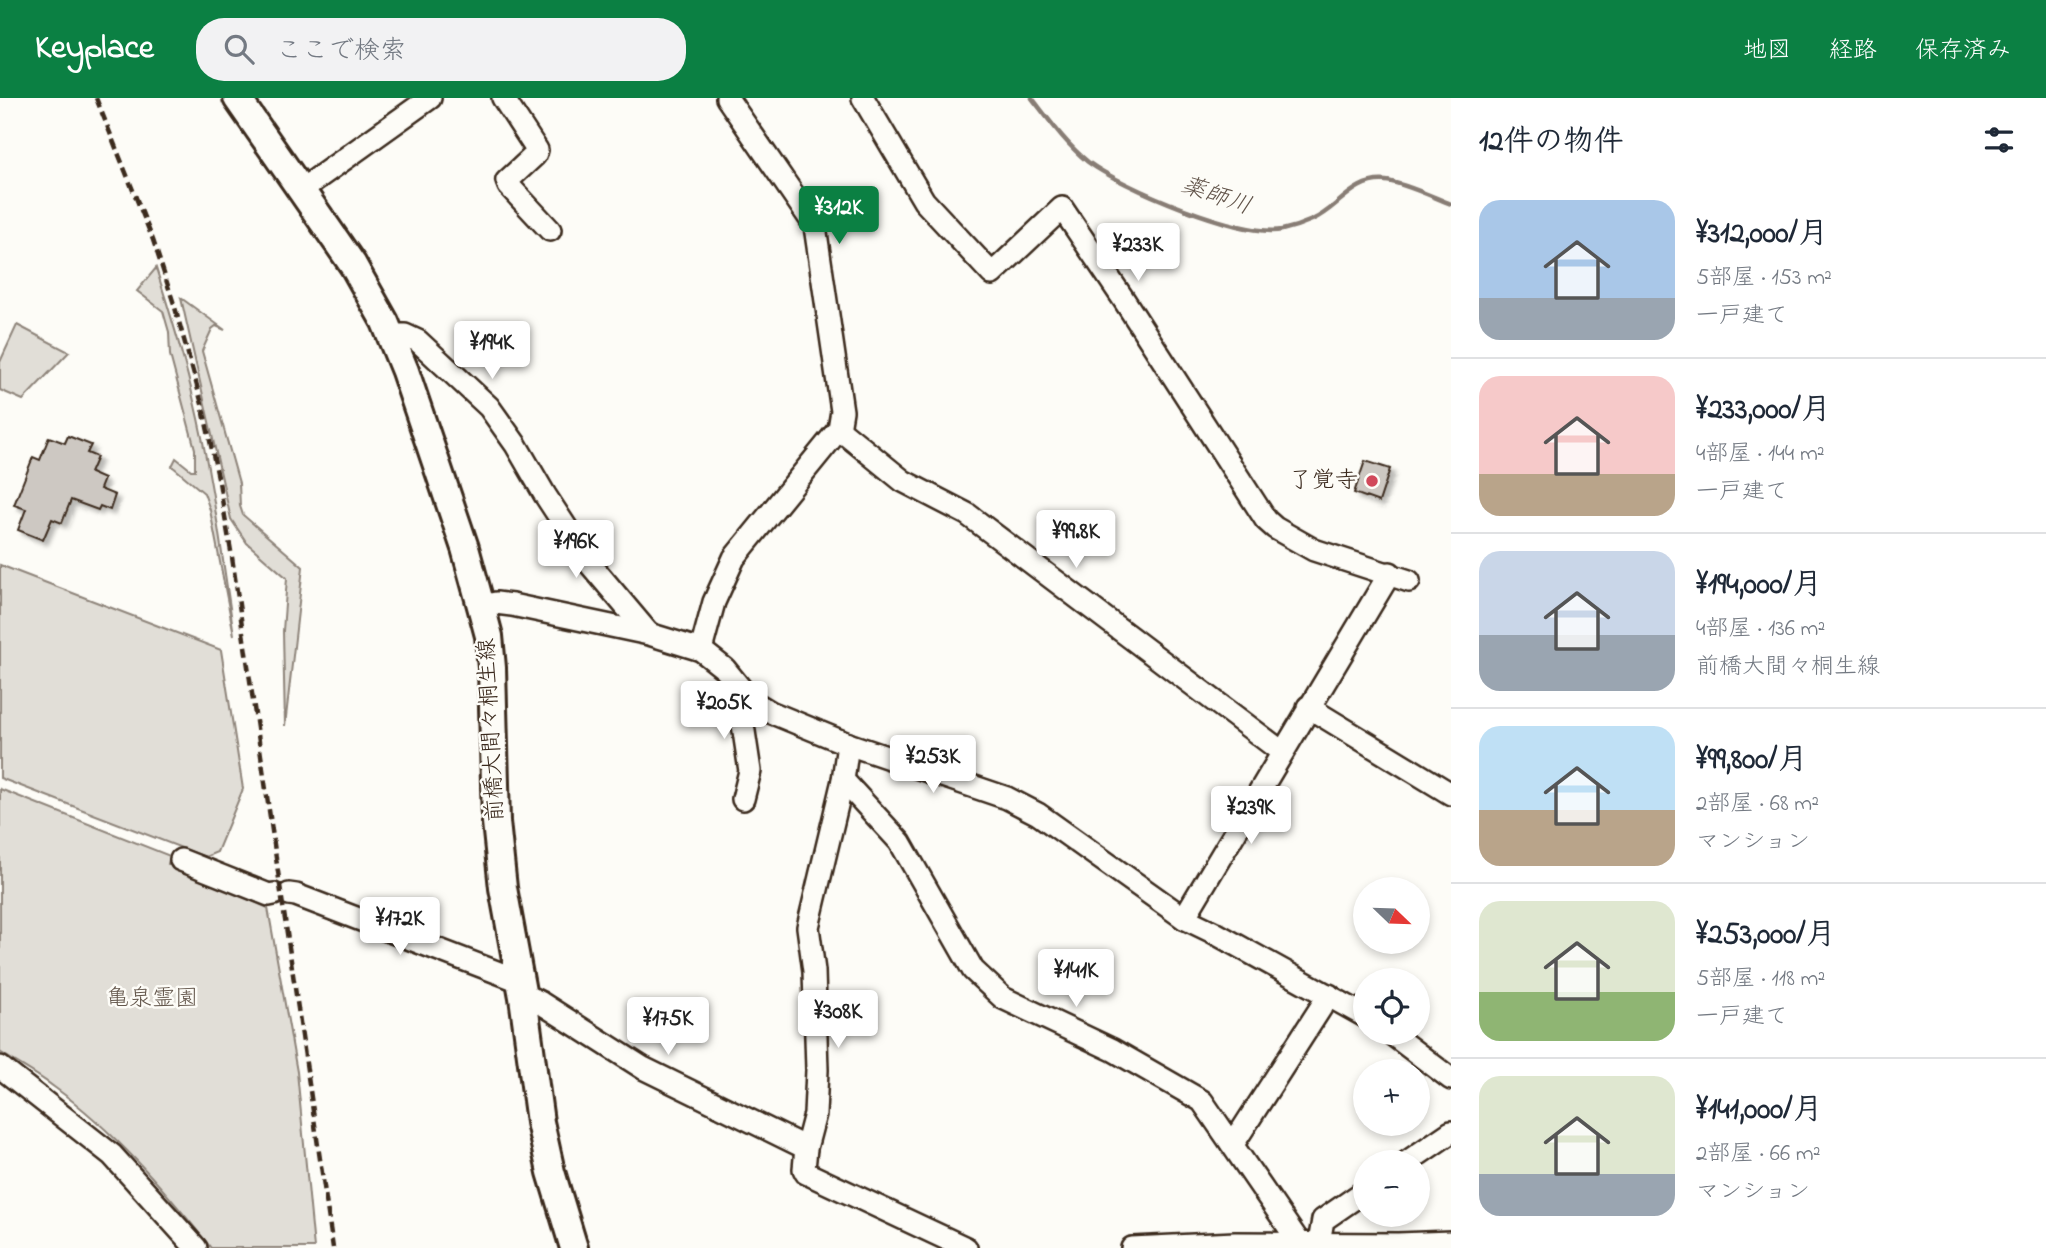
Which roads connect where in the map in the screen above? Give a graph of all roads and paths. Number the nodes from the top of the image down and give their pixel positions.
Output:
1 (237, 98) edge
2 (430, 98) edge
3 (503, 98) edge
4 (727, 98) edge
5 (863, 98) edge
6 (301, 190) junction
7 (550, 230) dead end
8 (390, 335) junction
9 (839, 429) junction
10 (481, 606) junction
11 (649, 635) junction
12 (701, 649) junction
13 (736, 683) junction
14 (1308, 707) junction
15 (848, 744) junction
16 (1282, 752) junction
17 (843, 780) junction
18 (1451, 794) edge
19 (743, 799) dead end
20 (181, 860) dead end
21 (1184, 918) junction
22 (522, 989) junction
23 (1329, 995) junction
24 (1353, 1009) edge
25 (1406, 1045) edge
26 (0, 1067) edge
27 (1451, 1079) edge
28 (1451, 1132) edge
29 (1231, 1143) junction
30 (806, 1148) junction
31 (1425, 1150) edge
32 (1353, 1199) edge
33 (1451, 1242) edge
34 (1307, 1244) edge
35 (197, 1248) edge
36 (575, 1248) edge
37 (966, 1248) edge
38 (1132, 1248) edge

1 - 6 main road, 前橋大間々桐生線
2 - 6 street
3 - 7 street
4 - 9 street
5 - 14 street
6 - 8 main road, 前橋大間々桐生線
8 - 10 main road, 前橋大間々桐生線
8 - 11 street
9 - 12 street
9 - 16 street
10 - 11 street
10 - 22 main road, 前橋大間々桐生線
11 - 12 street
12 - 13 street
13 - 15 street
13 - 19 street
14 - 16 street
14 - 18 street
15 - 17 street
15 - 21 street
16 - 21 street
17 - 29 street
17 - 30 street
20 - 22 street
21 - 23 street
22 - 30 street
22 - 36 main road, 前橋大間々桐生線
23 - 24 street
23 - 29 street
25 - 27 street
26 - 35 street
28 - 31 street
29 - 34 street
30 - 37 street
32 - 34 street
33 - 34 street
34 - 38 street

